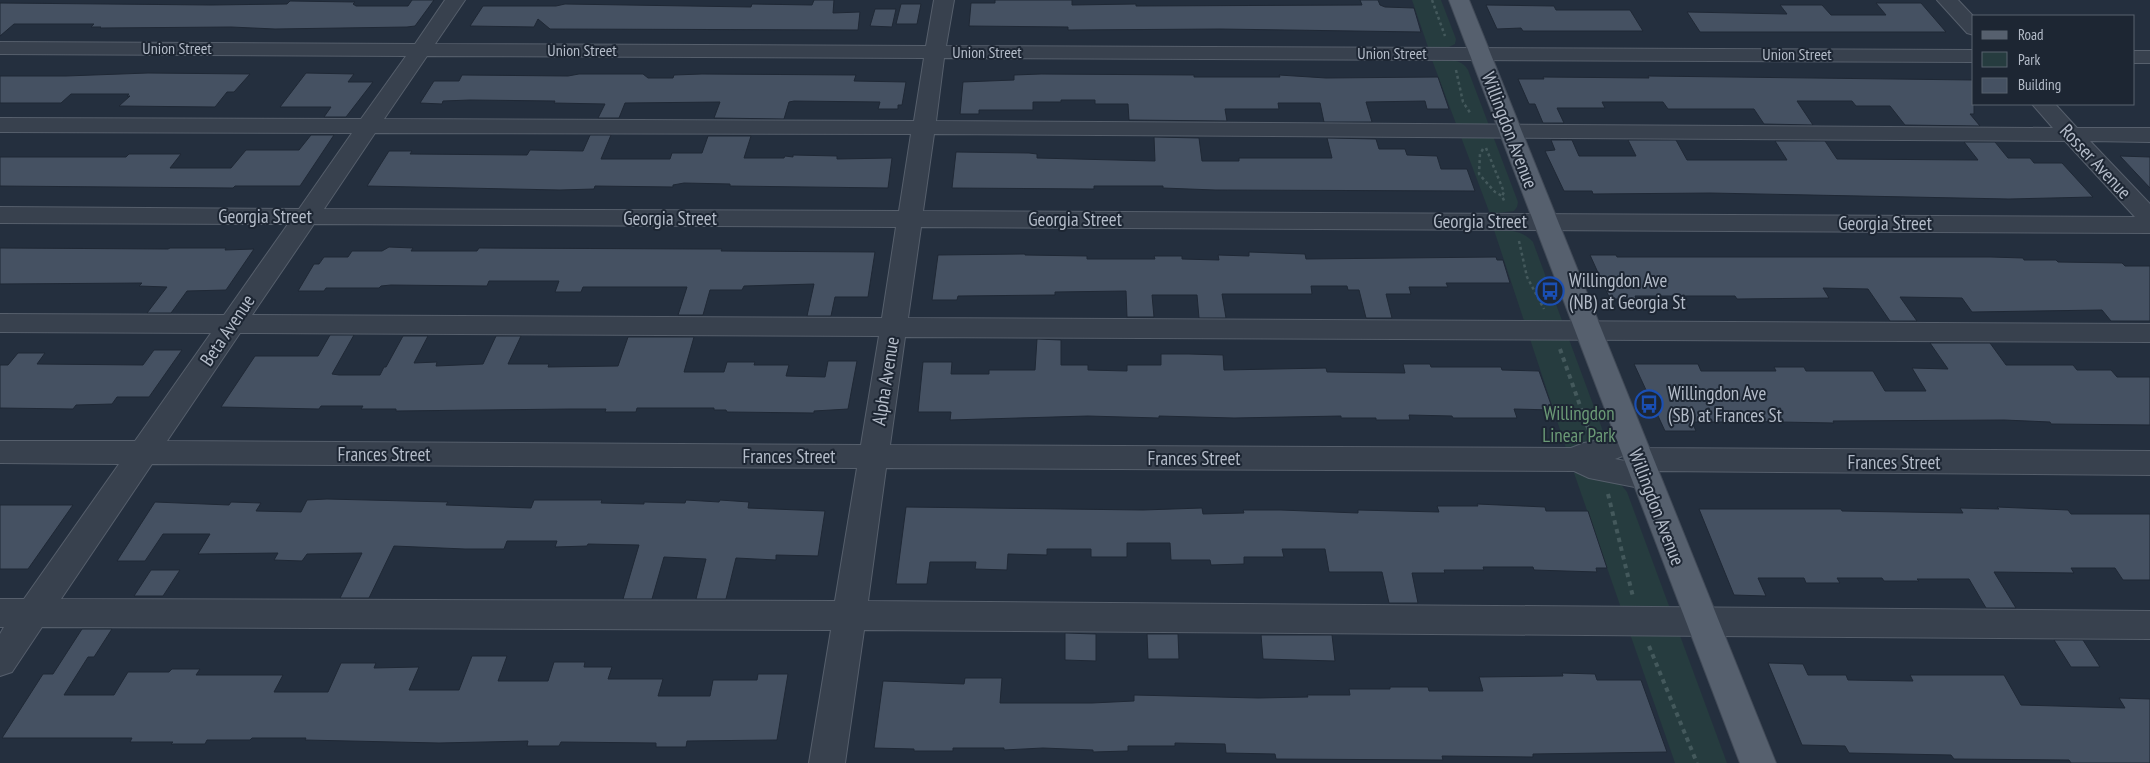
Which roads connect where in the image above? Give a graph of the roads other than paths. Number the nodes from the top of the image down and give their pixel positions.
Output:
1 (455, 0) edge
2 (944, 0) edge
3 (1459, 0) edge
4 (1947, 0) edge
5 (1972, 27) edge
6 (0, 48) edge
7 (421, 49) junction
8 (935, 52) junction
9 (1480, 53) junction
10 (1972, 56) edge
11 (2135, 57) edge
12 (2150, 57) edge
13 (2044, 105) edge
14 (0, 125) edge
15 (367, 127) junction
16 (923, 128) junction
17 (1510, 131) junction
18 (2071, 134) junction
19 (2150, 134) edge
20 (0, 215) edge
21 (305, 216) junction
22 (910, 219) junction
23 (2150, 219) edge
24 (1545, 221) junction
25 (2150, 225) edge
26 (0, 323) edge
27 (232, 324) junction
28 (893, 326) junction
29 (1588, 330) junction
30 (2150, 333) edge
31 (0, 452) edge
32 (143, 453) junction
33 (874, 457) junction
34 (1638, 459) junction
35 (1578, 460) junction
36 (2150, 463) edge
37 (0, 613) edge
38 (32, 614) junction
39 (849, 617) junction
40 (1702, 622) junction
41 (2150, 625) edge
42 (0, 661) edge
43 (827, 763) edge
44 (1758, 763) edge

1 - 7 street, Beta Avenue
2 - 8 street, Alpha Avenue
3 - 9 main road, Willingdon Avenue
4 - 5 street
6 - 7 street, Union Street
7 - 8 street, Union Street
7 - 15 street, Beta Avenue
8 - 9 street, Union Street
8 - 16 street, Alpha Avenue
9 - 10 street, Union Street
9 - 17 main road, Willingdon Avenue
11 - 12 street
13 - 18 street, Rosser Avenue
14 - 15 street
15 - 16 street
15 - 21 street, Beta Avenue
16 - 17 street
16 - 22 street, Alpha Avenue
17 - 18 street
17 - 24 main road, Willingdon Avenue
18 - 19 street
18 - 23 street, Rosser Avenue
20 - 21 street, Georgia Street
21 - 22 street, Georgia Street
21 - 27 street, Beta Avenue
22 - 24 street, Georgia Street
22 - 28 street, Alpha Avenue
24 - 25 street, Georgia Street
24 - 29 main road, Willingdon Avenue
26 - 27 street
27 - 28 street
27 - 32 street, Beta Avenue
28 - 29 street
28 - 33 street, Alpha Avenue
29 - 30 street
29 - 34 main road, Willingdon Avenue
31 - 32 street, Frances Street
32 - 33 street, Frances Street
32 - 38 street, Beta Avenue
33 - 35 street, Frances Street
33 - 39 street, Alpha Avenue
34 - 35 street, Frances Street
34 - 35 street, Frances Street
34 - 36 street, Frances Street
34 - 40 main road, Willingdon Avenue
37 - 38 street
38 - 39 street
38 - 42 street, Beta Avenue
39 - 40 street
39 - 43 street, Alpha Avenue
40 - 41 street
40 - 44 main road, Willingdon Avenue

